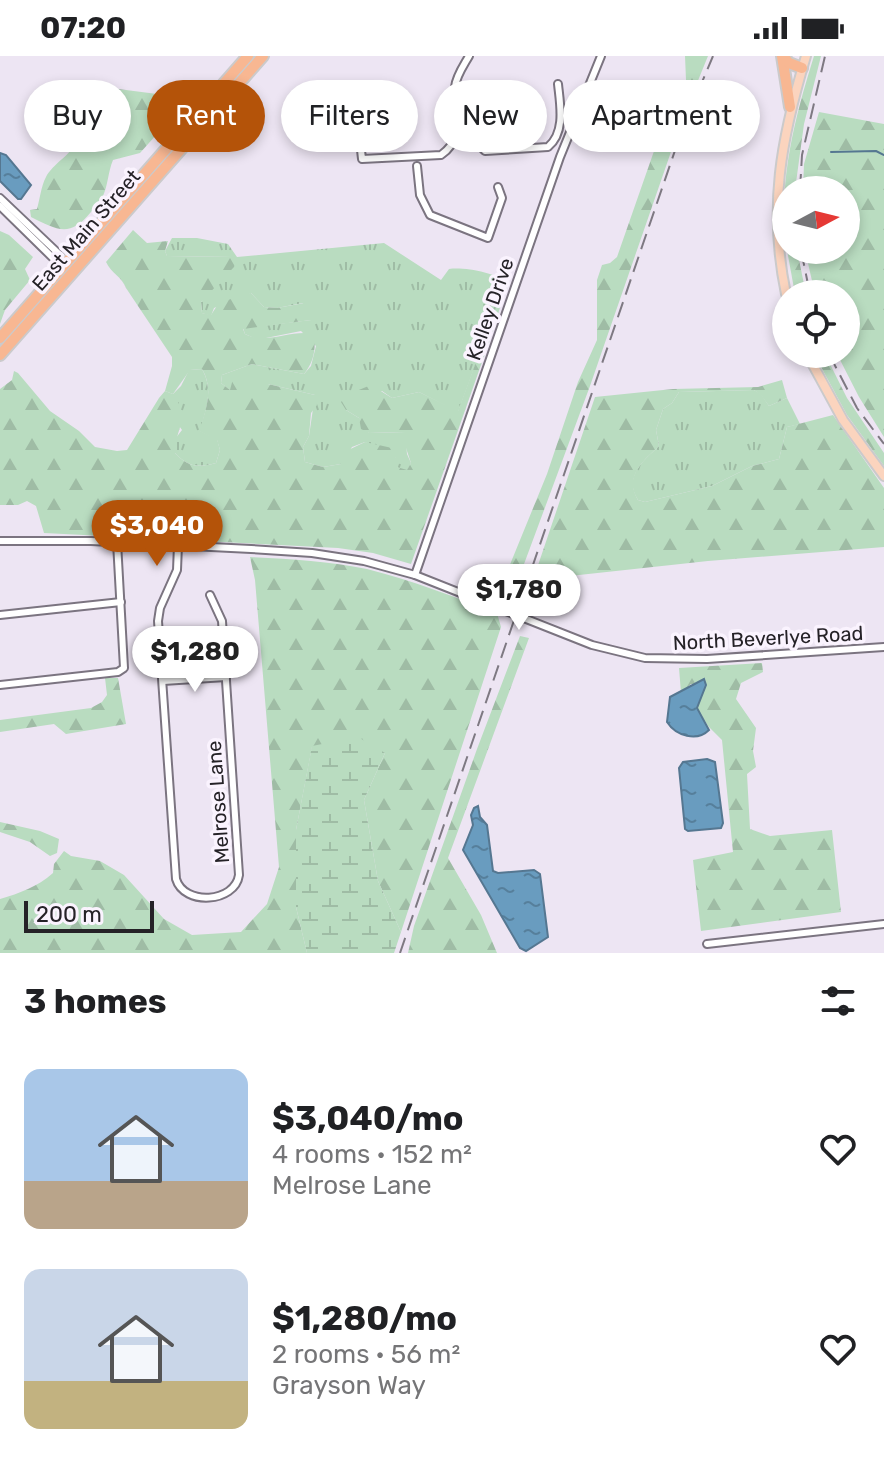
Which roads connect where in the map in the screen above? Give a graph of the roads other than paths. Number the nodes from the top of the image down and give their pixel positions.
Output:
1 (248, 56) edge
2 (263, 56) edge
3 (469, 56) edge
4 (601, 56) edge
5 (782, 56) edge
6 (806, 56) edge
7 (802, 68) junction
8 (457, 80) edge
9 (591, 80) edge
10 (558, 84) dead end
11 (560, 103) junction
12 (563, 104) edge
13 (790, 107) junction
14 (547, 146) edge
15 (359, 152) edge
16 (445, 152) edge
17 (563, 152) edge
18 (417, 166) dead end
19 (498, 187) dead end
20 (0, 198) edge
21 (0, 206) edge
22 (62, 268) junction
23 (784, 280) edge
24 (0, 338) edge
25 (0, 355) edge
26 (814, 368) edge
27 (884, 476) edge
28 (0, 541) edge
29 (117, 542) junction
30 (176, 545) junction
31 (415, 575) junction
32 (210, 595) dead end
33 (121, 602) junction
34 (0, 615) edge
35 (884, 647) edge
36 (226, 677) junction
37 (163, 681) junction
38 (0, 685) edge
39 (884, 924) edge
40 (707, 944) dead end

1 - 22 highway, East Main Street
2 - 22 highway, East Main Street
3 - 8 street
4 - 9 street, Kelley Drive
5 - 7 highway
5 - 13 highway
6 - 7 main road
7 - 13 main road
10 - 11 street
11 - 12 street
11 - 14 street
13 - 23 main road
15 - 16 street
17 - 31 street, Kelley Drive
18 - 19 street
20 - 22 street
21 - 22 street
22 - 24 highway, East Main Street
22 - 25 highway, East Main Street
26 - 27 main road
28 - 29 street, North Beverlye Road
29 - 30 street, North Beverlye Road
29 - 33 street
30 - 31 street, North Beverlye Road
30 - 37 street, Melrose Lane
31 - 35 street, North Beverlye Road
32 - 36 street, Melrose Lane
33 - 34 street
33 - 38 street
36 - 37 street
36 - 37 street, Melrose Lane
39 - 40 street

